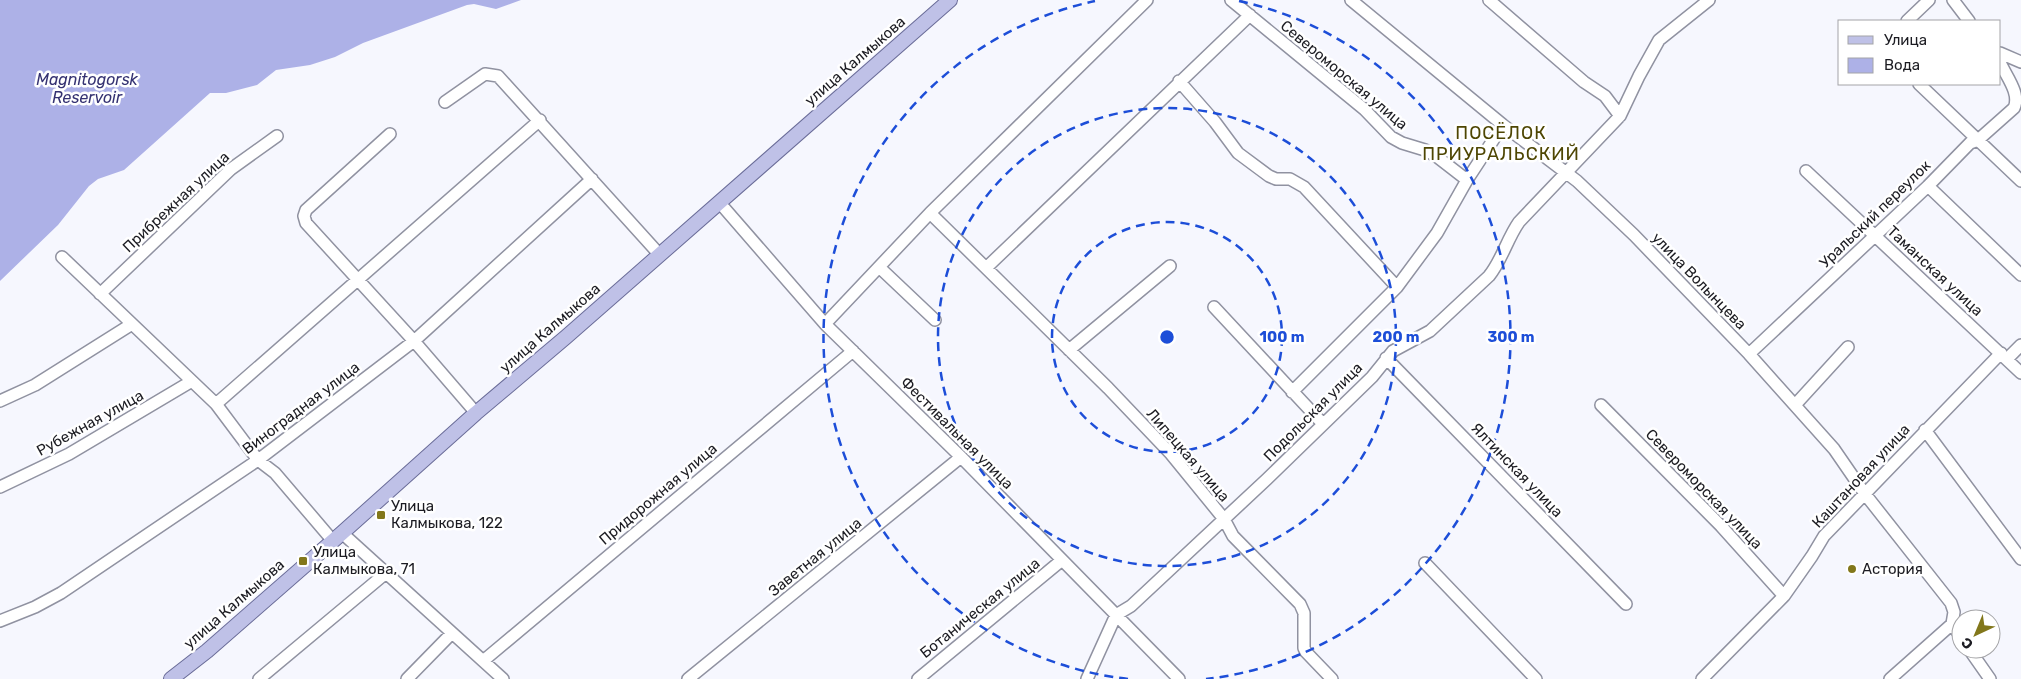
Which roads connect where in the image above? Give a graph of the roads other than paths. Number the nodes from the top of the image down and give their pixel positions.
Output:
1 (950, 0) edge
2 (1147, 0) edge
3 (1231, 0) edge
4 (1351, 0) edge
5 (1489, 0) edge
6 (1709, 0) edge
7 (1929, 0) edge
8 (1953, 0) edge
9 (1250, 15) junction
10 (1909, 20) edge
11 (1968, 20) edge
12 (2001, 53) edge
13 (2021, 62) edge
14 (2001, 64) edge
15 (1179, 81) junction
16 (1921, 85) edge
17 (2018, 96) edge
18 (445, 102) dead end
19 (1620, 116) junction
20 (540, 120) junction
21 (1503, 126) junction
22 (390, 134) dead end
23 (277, 136) dead end
24 (1978, 140) junction
25 (1806, 171) dead end
26 (1566, 172) junction
27 (592, 179) junction
28 (1467, 180) junction
29 (2021, 181) edge
30 (1928, 186) junction
31 (720, 202) junction
32 (930, 213) junction
33 (1875, 235) junction
34 (659, 254) junction
35 (62, 256) dead end
36 (1170, 266) dead end
37 (880, 267) junction
38 (986, 268) junction
39 (2021, 275) edge
40 (359, 280) junction
41 (1397, 287) junction
42 (100, 294) junction
43 (1214, 307) dead end
44 (935, 320) dead end
45 (132, 324) junction
46 (825, 324) junction
47 (414, 340) junction
48 (2021, 345) edge
49 (1848, 347) dead end
50 (1069, 350) junction
51 (853, 352) junction
52 (1749, 354) junction
53 (2004, 356) junction
54 (1386, 358) junction
55 (2021, 373) edge
56 (192, 381) junction
57 (1292, 392) junction
58 (0, 401) edge
59 (216, 404) junction
60 (1601, 405) dead end
61 (1795, 405) junction
62 (476, 413) junction
63 (1323, 424) junction
64 (1926, 430) junction
65 (961, 457) junction
66 (258, 460) junction
67 (0, 487) edge
68 (1865, 494) junction
69 (1224, 519) junction
70 (337, 537) junction
71 (2021, 559) edge
72 (1062, 560) junction
73 (1425, 563) dead end
74 (386, 573) junction
75 (1784, 596) junction
76 (1626, 604) dead end
77 (1953, 609) edge
78 (1116, 615) junction
79 (0, 621) edge
80 (1951, 625) edge
81 (452, 633) junction
82 (1976, 659) edge
83 (483, 660) junction
84 (926, 677) edge
85 (171, 679) edge
86 (259, 679) edge
87 (407, 679) edge
88 (503, 679) edge
89 (688, 679) edge
90 (1087, 679) edge
91 (1179, 679) edge
92 (1332, 679) edge
93 (1536, 679) edge
94 (1702, 679) edge
95 (1890, 679) edge
96 (1990, 679) edge

1 - 31 main road, улица Калмыкова
2 - 32 street
3 - 9 street, Североморская улица
4 - 21 street, улица Волынцева
5 - 19 street
6 - 19 street, Подольская улица
7 - 10 street
8 - 11 street
9 - 15 street
9 - 28 street, Североморская улица
12 - 13 street
14 - 17 street
15 - 38 street
15 - 41 street
16 - 24 street
17 - 24 street, Уральский переулок
18 - 20 street
19 - 26 street, Подольская улица
20 - 27 street
20 - 40 street
21 - 26 street, улица Волынцева
21 - 28 street
22 - 40 street
23 - 42 street, Прибрежная улица
24 - 29 street
24 - 30 street, Уральский переулок
25 - 33 street, Таманская улица
26 - 52 street, улица Волынцева
26 - 54 street, Подольская улица
27 - 34 street
27 - 47 street, Виноградная улица
28 - 41 street
30 - 33 street, Уральский переулок
30 - 39 street
31 - 34 main road, улица Калмыкова
31 - 46 street, Фестивальная улица
32 - 37 street
32 - 38 street, Липецкая улица
33 - 52 street, Уральский переулок
33 - 53 street, Таманская улица
34 - 62 main road, улица Калмыкова
35 - 42 street
36 - 50 street
37 - 44 street
37 - 46 street
38 - 50 street, Липецкая улица
40 - 47 street
40 - 59 street
41 - 57 street
42 - 45 street
43 - 57 street
45 - 56 street
45 - 58 street
46 - 51 street, Фестивальная улица
47 - 62 street
47 - 66 street, Виноградная улица
48 - 53 street, Каштановая улица
49 - 61 street
50 - 69 street, Липецкая улица
51 - 65 street, Фестивальная улица
51 - 83 street, Придорожная улица
52 - 61 street, улица Волынцева
53 - 55 street, Таманская улица
53 - 64 street, Каштановая улица
54 - 63 street, Подольская улица
54 - 76 street, Ялтинская улица
56 - 59 street
56 - 67 street, Рубежная улица
57 - 63 street
59 - 66 street
60 - 75 street, Североморская улица
61 - 68 street, улица Волынцева
62 - 70 main road, улица Калмыкова
63 - 69 street, Подольская улица
64 - 68 street, Каштановая улица
64 - 71 street
65 - 72 street, Фестивальная улица
65 - 89 street, Заветная улица
66 - 70 street
66 - 79 street, Виноградная улица
68 - 75 street, Каштановая улица
68 - 77 street, улица Волынцева
69 - 78 street, Подольская улица
69 - 92 street, Липецкая улица
70 - 74 street
70 - 85 main road, улица Калмыкова
72 - 78 street, Фестивальная улица
72 - 84 street, Ботаническая улица
73 - 93 street
74 - 81 street
74 - 86 street
75 - 94 street, Каштановая улица
78 - 90 street
78 - 91 street, Фестивальная улица
80 - 95 street
81 - 83 street
81 - 87 street
82 - 96 street
83 - 88 street

